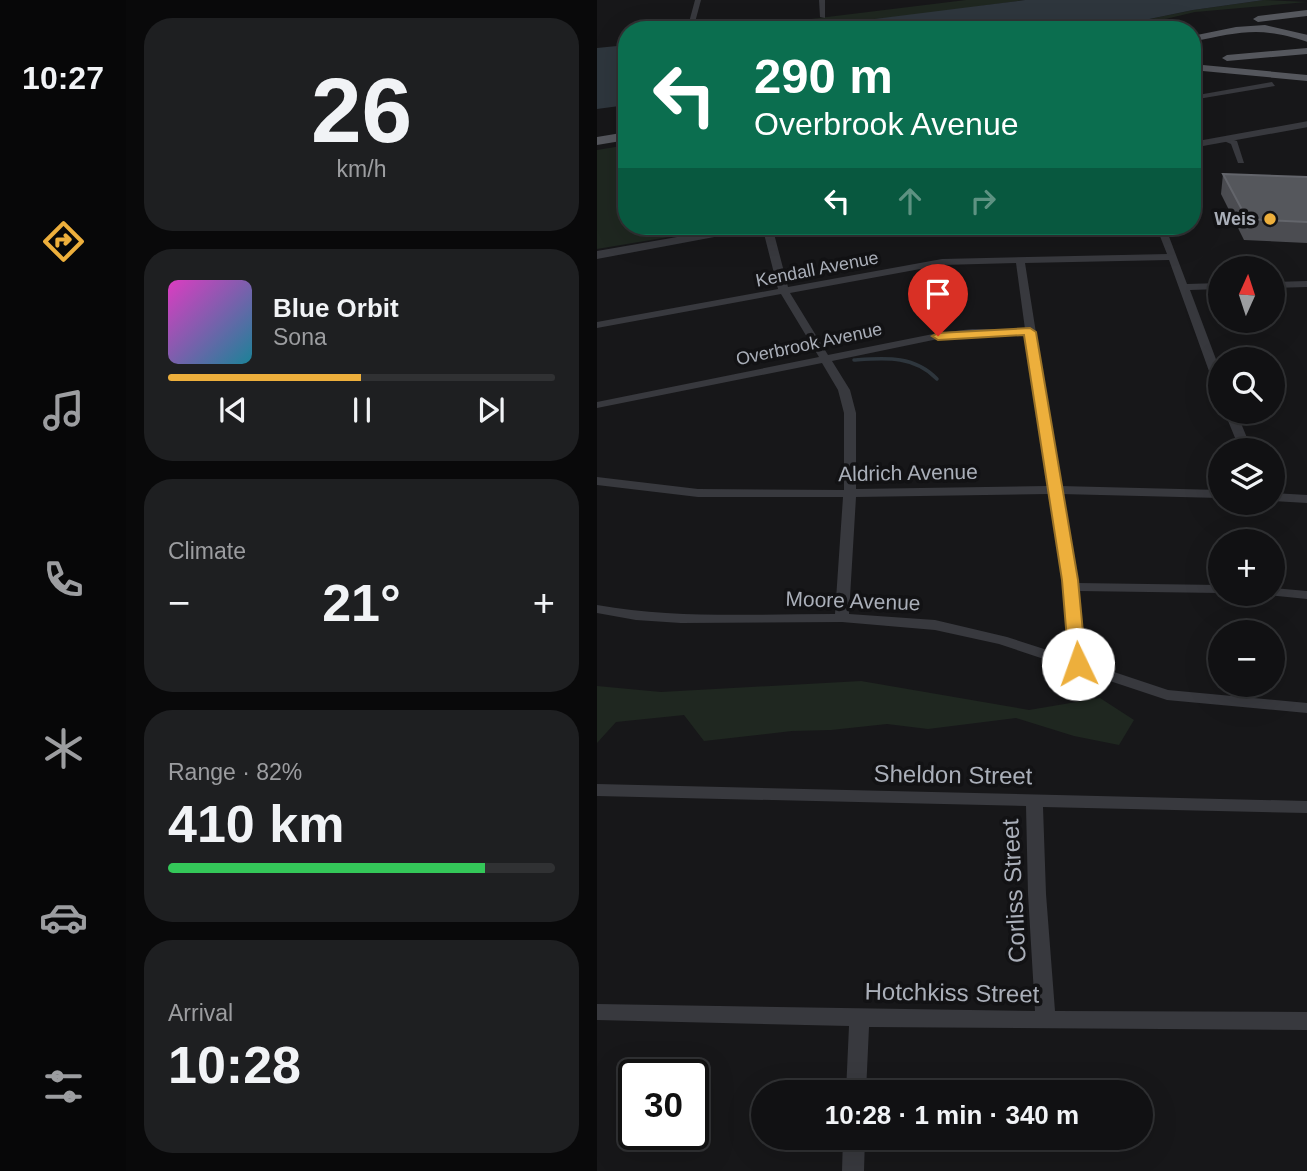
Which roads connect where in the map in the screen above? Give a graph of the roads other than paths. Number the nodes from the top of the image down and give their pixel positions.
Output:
1 (698, 0) edge
2 (822, 0) edge
3 (1307, 13) edge
4 (823, 18) dead end
5 (692, 21) edge
6 (1201, 31) edge
7 (1201, 37) edge
8 (1307, 39) edge
9 (1307, 50) edge
10 (1204, 56) edge
11 (1201, 68) edge
12 (1307, 78) edge
13 (1272, 84) dead end
14 (1201, 96) edge
15 (1307, 124) edge
16 (618, 136) edge
17 (597, 139) edge
18 (1227, 139) junction
19 (1201, 143) edge
20 (1241, 161) dead end
21 (707, 235) edge
22 (769, 235) edge
23 (1164, 235) edge
24 (597, 255) edge
25 (1171, 257) junction
26 (1020, 259) junction
27 (1307, 284) edge
28 (1285, 285) edge
29 (1182, 286) junction
30 (1208, 286) edge
31 (784, 291) junction
32 (597, 325) edge
33 (1030, 332) junction
34 (1208, 354) edge
35 (826, 358) junction
36 (597, 405) edge
37 (597, 481) edge
38 (1054, 490) junction
39 (1208, 493) edge
40 (850, 494) junction
41 (1285, 498) edge
42 (1307, 499) edge
43 (1071, 587) junction
44 (1208, 589) edge
45 (1285, 593) edge
46 (1307, 595) edge
47 (597, 609) edge
48 (842, 618) junction
49 (1078, 664) junction
50 (1307, 708) edge
51 (597, 790) edge
52 (1034, 802) junction
53 (1307, 807) edge
54 (597, 1012) edge
55 (859, 1018) junction
56 (1046, 1020) junction
57 (1307, 1021) edge
58 (856, 1080) edge
59 (854, 1150) edge
60 (853, 1171) edge

1 - 5 street
2 - 4 street
3 - 6 main road
7 - 8 main road
9 - 10 main road
9 - 10 main road
11 - 12 main road
13 - 14 street
15 - 18 street
16 - 17 main road
18 - 19 street
18 - 20 street
21 - 24 street
22 - 31 street
23 - 25 street
25 - 26 street, Kendall Avenue
25 - 29 street
26 - 31 street, Kendall Avenue
26 - 33 street
27 - 28 street
29 - 30 street
29 - 34 street
31 - 32 street, Kendall Avenue
31 - 35 street
33 - 35 street, Overbrook Avenue
33 - 38 street
35 - 36 street, Overbrook Avenue
35 - 40 street
37 - 40 street, Aldrich Avenue
38 - 39 street, Aldrich Avenue
38 - 40 street, Aldrich Avenue
38 - 43 street
40 - 48 street
41 - 42 street
43 - 44 street
43 - 49 street
45 - 46 street
47 - 48 street, Moore Avenue
48 - 49 street, Moore Avenue
49 - 50 street, Moore Avenue
51 - 52 street, Sheldon Street
52 - 53 street, Sheldon Street
52 - 56 street, Corliss Street
54 - 55 street, Hotchkiss Street
55 - 56 street, Hotchkiss Street
55 - 58 street
56 - 57 street, Hotchkiss Street
59 - 60 street

